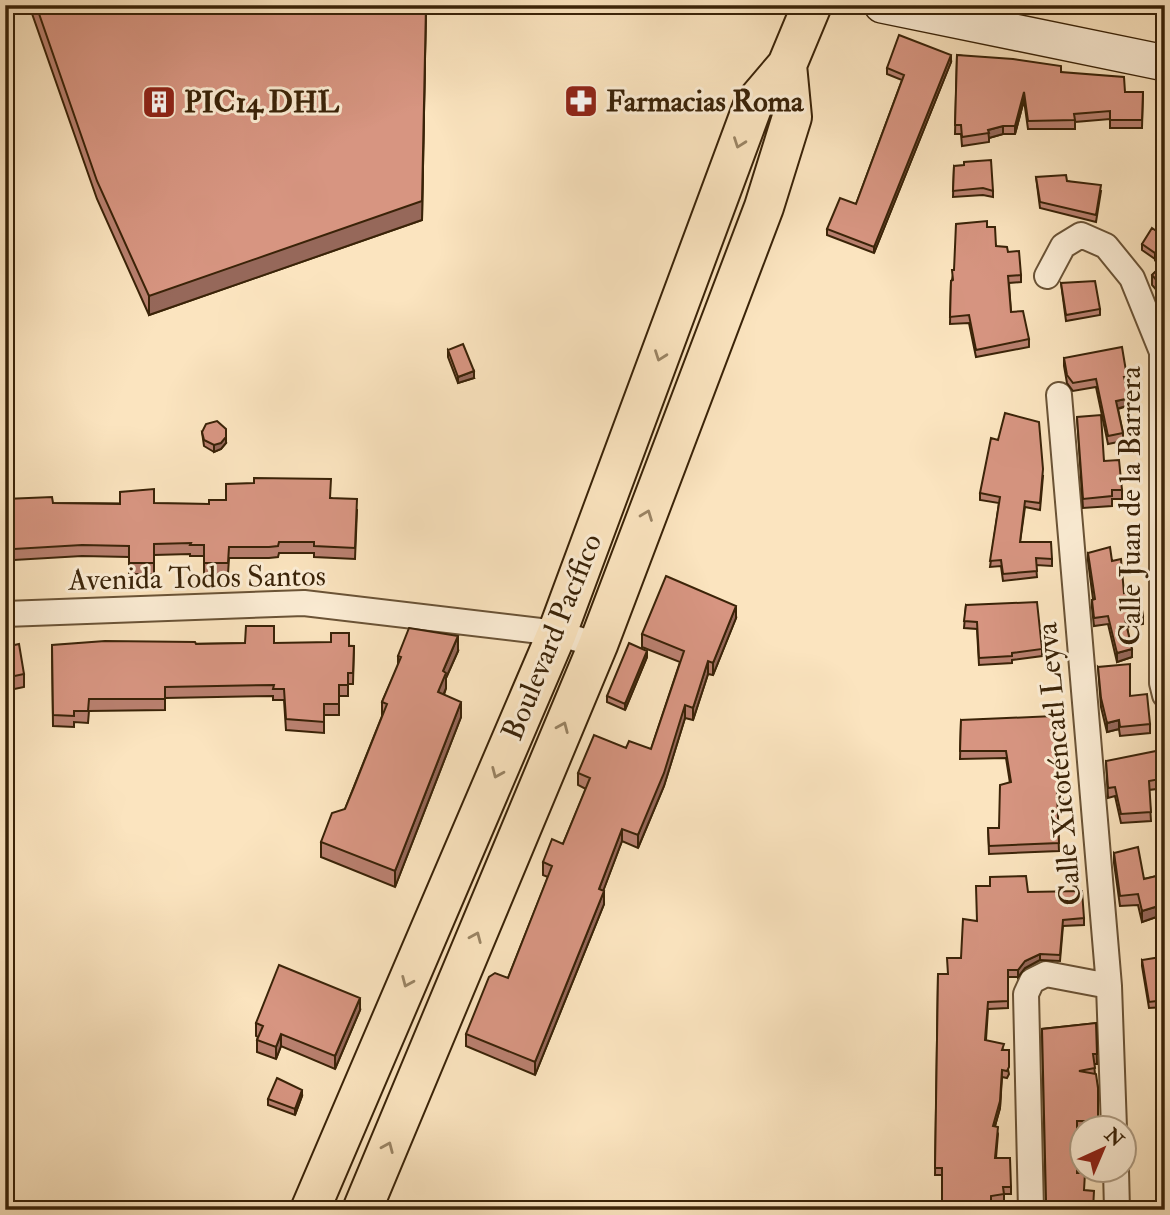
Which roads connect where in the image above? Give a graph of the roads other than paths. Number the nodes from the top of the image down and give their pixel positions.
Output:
1 (812, 5) edge
2 (882, 5) edge
3 (1165, 63) edge
4 (787, 65) junction
5 (1047, 276) dead end
6 (1059, 395) dead end
7 (5, 614) edge
8 (557, 633) junction
9 (598, 645) junction
10 (1165, 695) edge
11 (1110, 986) junction
12 (1114, 1114) edge
13 (1116, 1184) edge
14 (310, 1210) edge
15 (362, 1210) edge
16 (1031, 1210) edge
17 (1117, 1210) edge

1 - 4 main road, Boulevard Pacífico
2 - 3 street
4 -> 8 main road, Boulevard Pacífico
9 -> 4 main road, Boulevard Pacífico
5 - 10 street, Calle Juan de la Barrera
6 - 11 street, Calle Xicoténcatl Leyva
7 - 8 street, Avenida Todos Santos
8 - 9 street, Avenida Todos Santos
8 -> 14 main road, Boulevard Pacífico
15 -> 9 main road, Boulevard Pacífico
11 - 12 street, Calle Xicoténcatl Leyva
11 - 16 street
13 - 17 street

